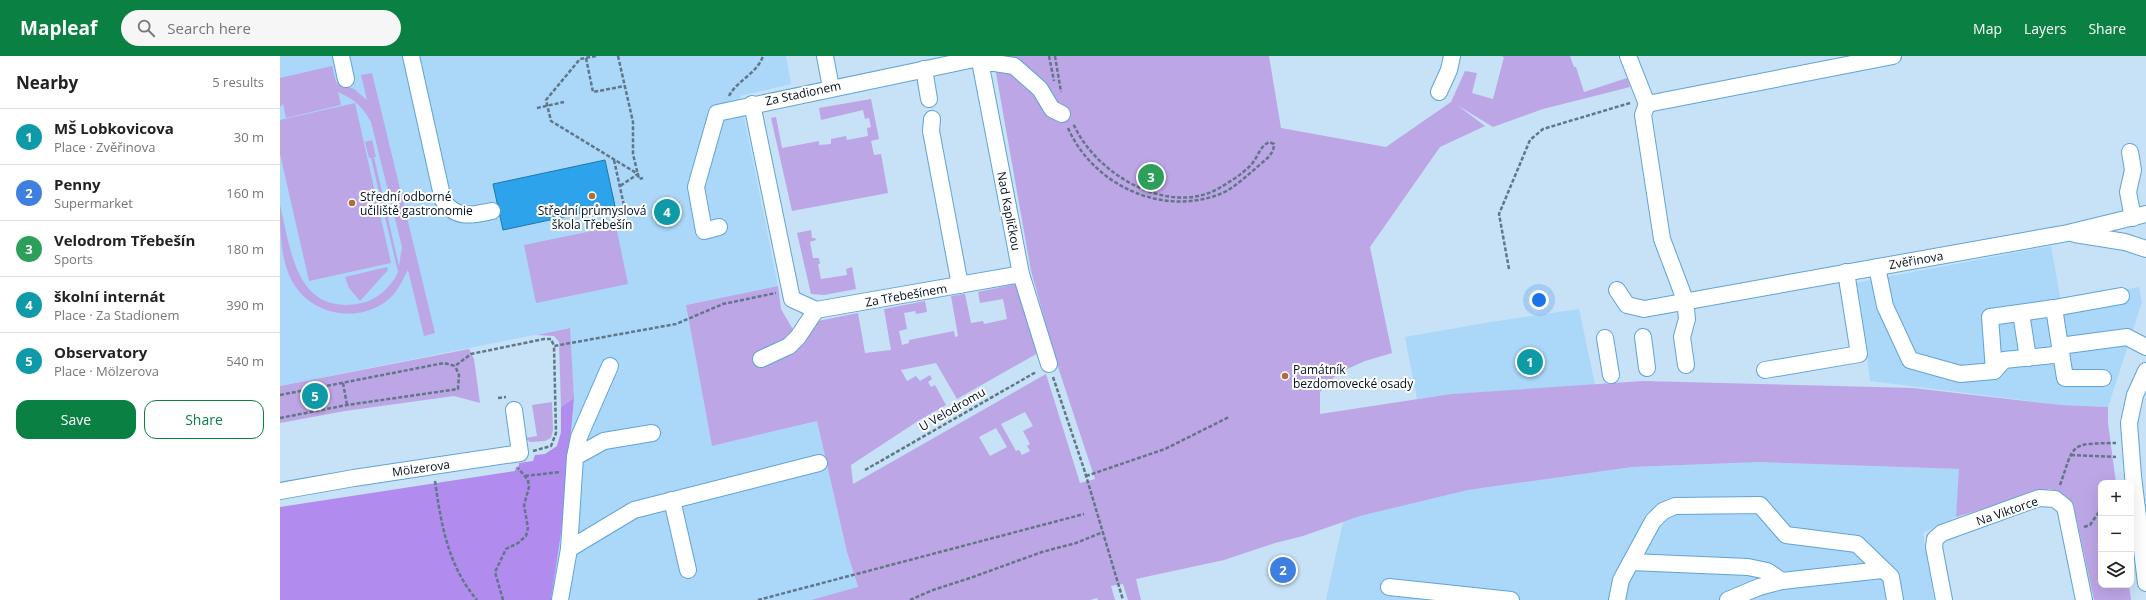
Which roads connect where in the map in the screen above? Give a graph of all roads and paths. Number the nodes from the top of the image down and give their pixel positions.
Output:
1 (341, 56) edge
2 (411, 56) edge
3 (596, 56) edge
4 (618, 56) edge
5 (763, 56) edge
6 (825, 56) edge
7 (1049, 56) edge
8 (1055, 56) edge
9 (1452, 56) edge
10 (1628, 56) edge
11 (1893, 56) edge
12 (586, 58) junction
13 (980, 59) edge
14 (924, 69) junction
15 (346, 79) dead end
16 (1054, 83) dead end
17 (625, 86) junction
18 (831, 88) junction
19 (1439, 92) dead end
20 (1062, 95) dead end
21 (929, 99) dead end
22 (1646, 101) junction
23 (564, 102) dead end
24 (752, 104) junction
25 (548, 105) junction
26 (537, 108) dead end
27 (730, 110) junction
28 (1066, 116) junction
29 (932, 119) dead end
30 (2130, 152) dead end
31 (614, 159) junction
32 (638, 174) junction
33 (643, 178) dead end
34 (620, 186) junction
35 (492, 211) dead end
36 (2139, 216) edge
37 (616, 226) dead end
38 (719, 227) dead end
39 (2068, 233) junction
40 (2146, 249) edge
41 (1877, 267) junction
42 (1509, 269) dead end
43 (1846, 272) junction
44 (1020, 274) junction
45 (960, 285) junction
46 (1617, 290) dead end
47 (791, 295) junction
48 (2121, 296) dead end
49 (1685, 300) junction
50 (2054, 308) junction
51 (816, 310) junction
52 (2021, 313) junction
53 (1643, 337) dead end
54 (1605, 338) dead end
55 (554, 346) junction
56 (2146, 347) edge
57 (2061, 350) junction
58 (2028, 358) junction
59 (761, 359) dead end
60 (1049, 364) junction
61 (1686, 364) dead end
62 (455, 366) junction
63 (610, 366) dead end
64 (1647, 368) dead end
65 (1765, 370) dead end
66 (1994, 371) junction
67 (2146, 371) edge
68 (1611, 375) dead end
69 (2103, 378) dead end
70 (343, 383) junction
71 (280, 395) edge
72 (498, 398) dead end
73 (510, 404) joint
74 (347, 405) junction
75 (1229, 417) dead end
76 (280, 418) edge
77 (652, 432) dead end
78 (2082, 443) dead end
79 (520, 453) junction
80 (2071, 455) junction
81 (575, 457) junction
82 (2122, 458) dead end
83 (819, 463) dead end
84 (433, 466) junction
85 (865, 470) dead end
86 (1086, 476) junction
87 (563, 478) dead end
88 (280, 491) edge
89 (2055, 499) junction
90 (672, 500) junction
91 (2098, 513) edge
92 (1084, 514) dead end
93 (1103, 532) junction
94 (2071, 532) junction
95 (570, 549) junction
96 (1631, 562) junction
97 (688, 570) dead end
98 (1882, 570) junction
99 (1782, 581) junction
100 (2146, 583) edge
101 (1389, 587) dead end
102 (476, 600) edge
103 (503, 600) edge
104 (560, 600) edge
105 (758, 600) edge
106 (910, 600) edge
107 (1123, 600) edge
108 (1511, 600) edge
109 (1617, 600) edge
110 (1728, 600) edge
111 (1895, 600) edge
112 (1944, 600) edge
113 (2084, 600) edge

1 - 15 street
2 - 35 street
3 - 12 path
4 - 17 path
5 - 27 path
6 - 18 street
7 - 16 path
8 - 20 path
9 - 19 street
10 - 22 street
11 - 22 street
12 - 17 path
12 - 25 path
13 - 14 street, Za Stadionem
13 - 28 street, Za Stadionem
13 - 44 street, Nad Kapličkou
14 - 18 street, Za Stadionem
14 - 21 street
17 - 32 path
18 - 24 street, Za Stadionem
22 - 42 path
22 - 49 street
23 - 25 path
24 - 27 street
24 - 47 street, Za Stadionem
25 - 26 path
25 - 31 path
27 - 38 street
28 - 28 path
29 - 45 street
30 - 36 street
31 - 32 path
31 - 34 path
32 - 33 path
32 - 34 path
34 - 37 path
36 - 39 street, Zvěřinova
39 - 40 street
39 - 41 street, Zvěřinova
41 - 43 street, Zvěřinova
41 - 66 street
43 - 49 street, Zvěřinova
43 - 65 street
44 - 45 street, Za Třebešínem
44 - 60 street, Nad Kapličkou
45 - 51 street, Za Třebešínem
46 - 49 street, Zvěřinova
47 - 51 street
47 - 55 path
48 - 50 street
49 - 61 street
50 - 52 street
50 - 57 street
51 - 59 street
52 - 58 street
52 - 66 street
53 - 64 street
54 - 68 street
55 - 62 path
55 - 79 path
56 - 57 street
57 - 58 street
57 - 69 street
58 - 66 street
60 - 85 path, U Velodromu
60 - 86 path
62 - 70 path
62 - 74 path
63 - 81 street
67 - 100 street, bridge
70 - 71 path
70 - 74 path
72 - 73 path
73 - 79 street
74 - 76 path
75 - 86 path
77 - 81 street
78 - 80 path
79 - 84 street, Mölzerova
80 - 82 path
80 - 89 path
81 - 95 street
83 - 90 street
84 - 88 street, Mölzerova
84 - 102 path
86 - 93 path
87 - 103 path
89 - 94 street, Na Viktorce
89 - 112 street, Na Viktorce
90 - 95 street
90 - 97 street
91 - 94 path
92 - 105 path
93 - 106 path
93 - 107 path
94 - 113 street, Na Viktorce
95 - 104 street
96 - 98 street
96 - 99 street
96 - 109 street
98 - 99 street
98 - 111 street
99 - 110 street
101 - 108 street

